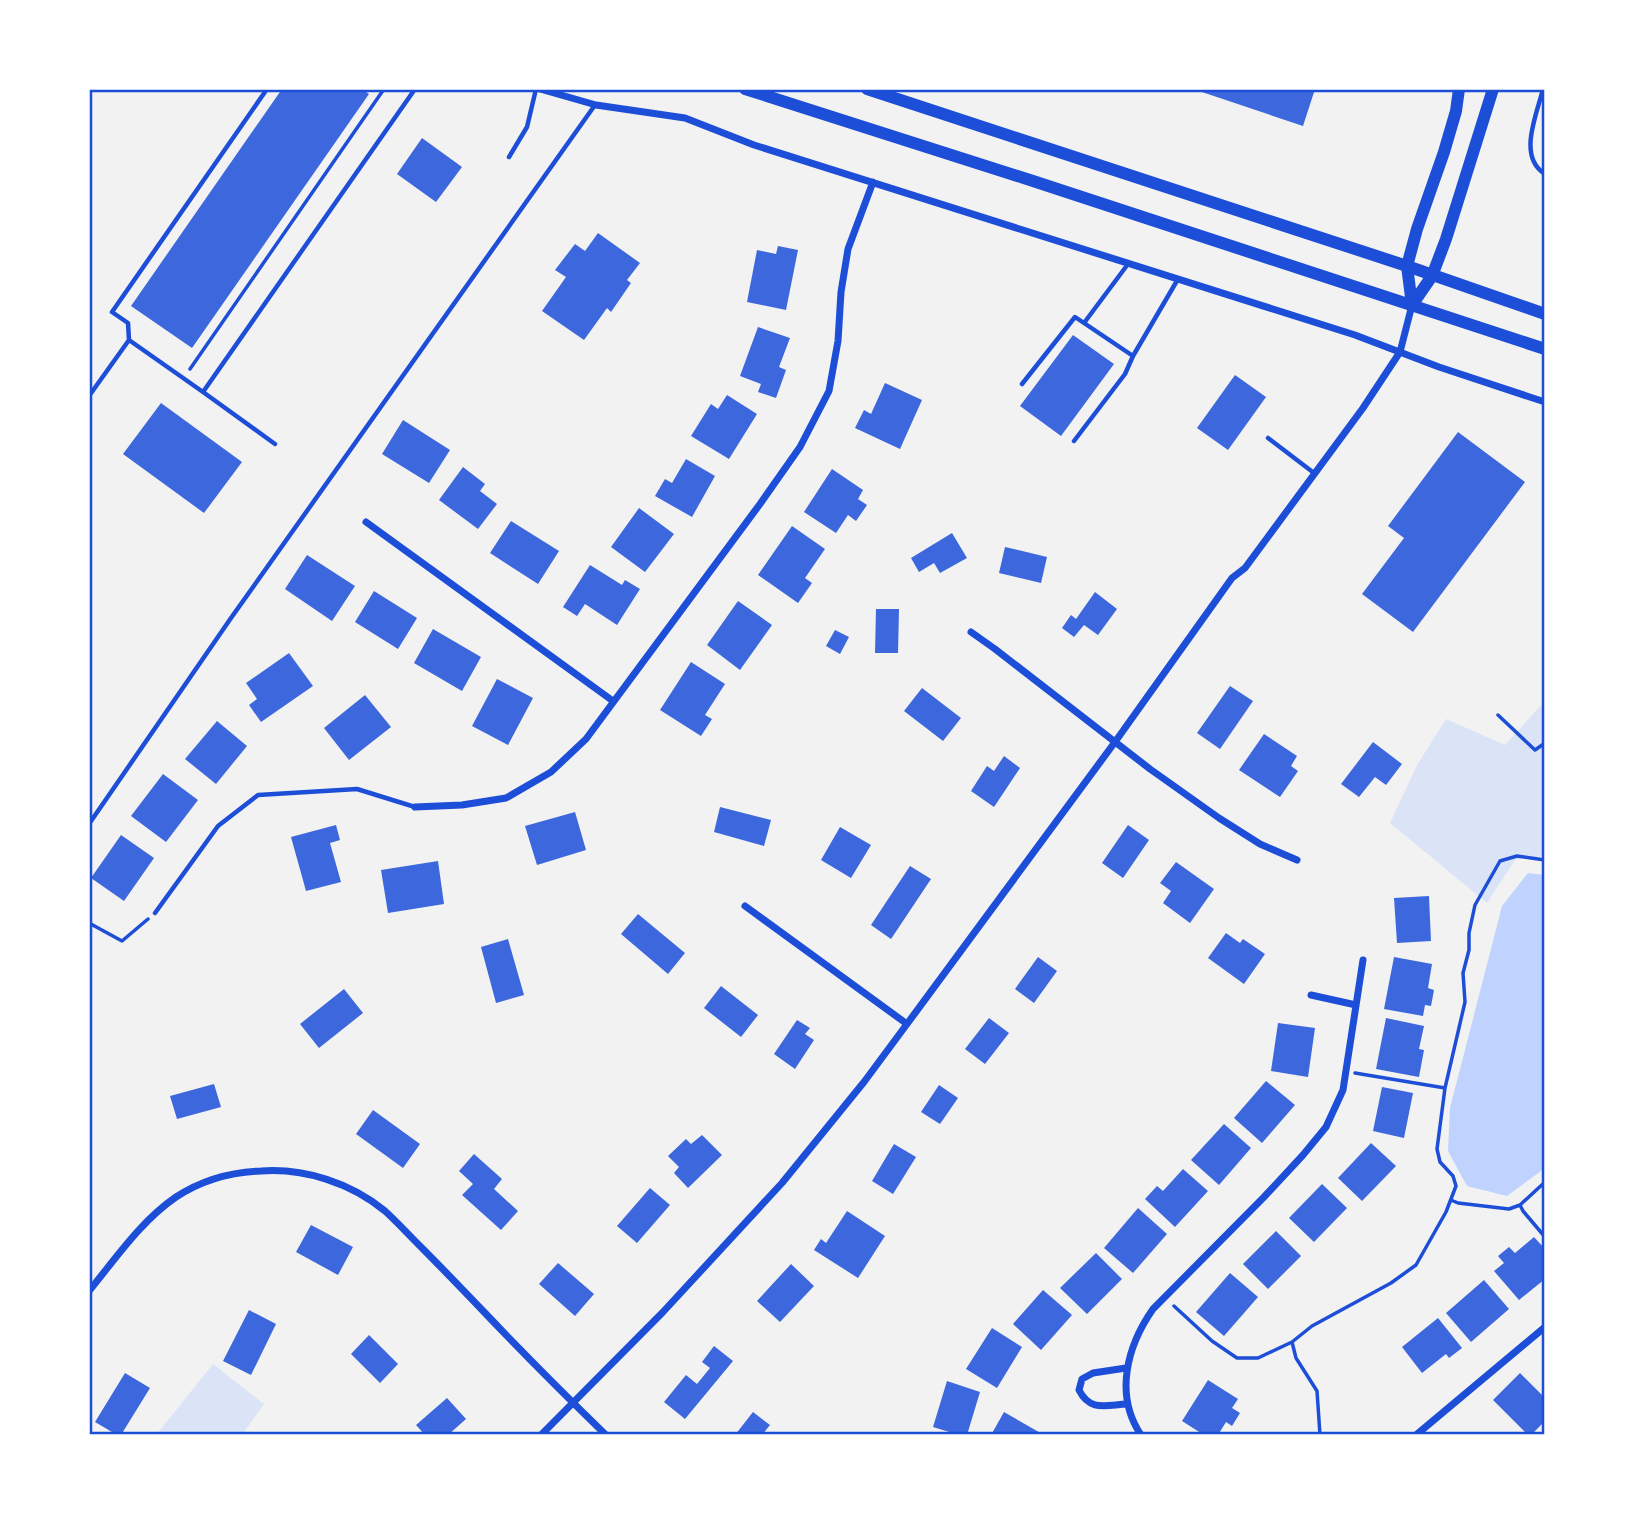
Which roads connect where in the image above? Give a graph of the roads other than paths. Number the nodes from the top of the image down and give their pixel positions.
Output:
1 (267, 89) edge
2 (415, 89) edge
3 (538, 89) edge
4 (745, 89) edge
5 (867, 89) edge
6 (1459, 89) edge
7 (1493, 89) edge
8 (1543, 89) edge
9 (596, 105) junction
10 (509, 157) dead end
11 (1545, 174) edge
12 (873, 182) junction
13 (1128, 264) junction
14 (1407, 266) junction
15 (1432, 276) junction
16 (1178, 279) junction
17 (1412, 305) junction
18 (1545, 314) edge
19 (1084, 323) junction
20 (129, 340) junction
21 (1545, 349) edge
22 (1400, 352) junction
23 (1133, 356) junction
24 (1022, 384) dead end
25 (203, 392) junction
26 (89, 396) edge
27 (1545, 402) edge
28 (1268, 438) dead end
29 (1074, 442) dead end
30 (275, 443) dead end
31 (1315, 474) junction
32 (366, 522) dead end
33 (971, 632) dead end
34 (614, 701) junction
35 (1115, 741) junction
36 (415, 807) joint
37 (89, 824) edge
38 (1297, 860) dead end
39 (745, 906) dead end
40 (155, 913) road end
41 (1363, 960) dead end
42 (1311, 995) dead end
43 (1356, 1005) junction
44 (907, 1024) junction
45 (89, 1291) edge
46 (1545, 1327) edge
47 (1126, 1368) junction
48 (573, 1403) junction
49 (1127, 1404) junction
50 (541, 1435) edge
51 (607, 1435) edge
52 (1142, 1435) edge
53 (1416, 1435) edge

1 - 20 lane
2 - 25 lane
3 - 9 street
3 - 10 lane
4 - 17 main road
5 - 14 main road
6 - 14 main road
7 - 15 main road
8 - 11 lane
9 - 12 street
9 - 37 lane
12 - 13 street
12 - 34 street
13 - 16 street
13 - 19 lane
14 - 15 main road
14 - 17 main road
15 - 17 main road
15 - 18 main road
16 - 22 street
16 - 23 lane
17 - 21 main road
17 - 22 street
19 - 23 lane
19 - 24 lane
20 - 25 lane
20 - 26 lane
22 - 27 street
22 - 31 street
23 - 29 lane
25 - 30 lane
28 - 31 lane
31 - 35 street
32 - 34 street
33 - 35 street
34 - 36 street
35 - 38 street
35 - 44 street
36 - 40 lane
39 - 44 street
41 - 43 street
42 - 43 street
43 - 47 street
44 - 48 street
45 - 48 street
46 - 53 street
47 - 49 street
47 - 49 street
48 - 50 street
48 - 51 street
49 - 52 street

